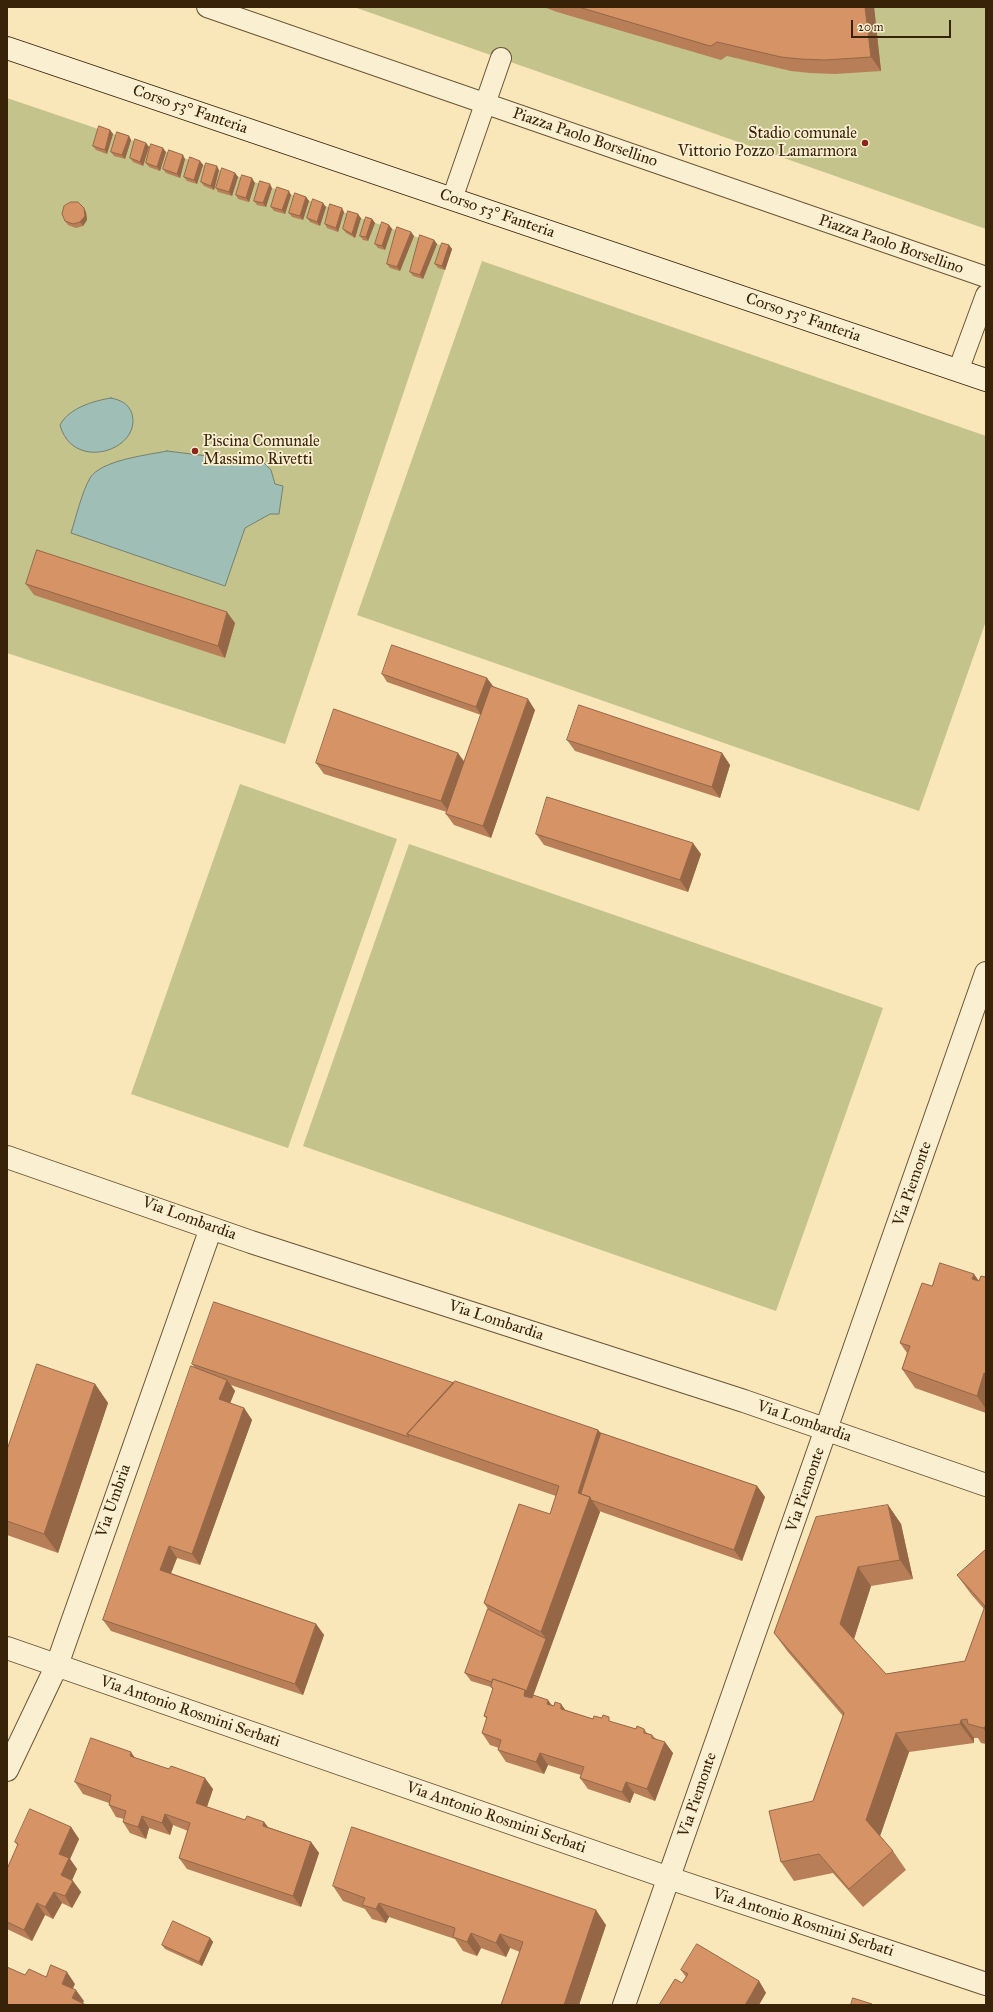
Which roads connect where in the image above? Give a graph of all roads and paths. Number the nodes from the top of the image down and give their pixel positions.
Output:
1 (207, 7) edge
2 (7, 48) edge
3 (501, 58) dead end
4 (484, 103) junction
5 (452, 199) junction
6 (986, 277) edge
7 (986, 295) edge
8 (958, 371) junction
9 (986, 380) edge
10 (986, 973) edge
11 (7, 1157) edge
12 (211, 1228) junction
13 (827, 1429) junction
14 (986, 1485) edge
15 (7, 1648) edge
16 (57, 1666) junction
17 (7, 1770) edge
18 (669, 1878) junction
19 (986, 1984) edge
20 (624, 2005) edge

1 - 4 lane, Piazza Paolo Borsellino
2 - 5 street, Corso 53° Fanteria
3 - 4 lane
4 - 5 lane
4 - 6 lane, Piazza Paolo Borsellino
5 - 8 street, Corso 53° Fanteria
7 - 8 lane
8 - 9 street, Corso 53° Fanteria
10 - 13 street, Via Piemonte
11 - 12 street, Via Lombardia
12 - 13 street, Via Lombardia
12 - 16 street, Via Umbria
13 - 14 street, Via Lombardia
13 - 18 street, Via Piemonte
15 - 16 street, Via Antonio Rosmini Serbati
16 - 17 street, Via Umbria
16 - 18 street, Via Antonio Rosmini Serbati
18 - 19 street, Via Antonio Rosmini Serbati
18 - 20 street, Via Piemonte

